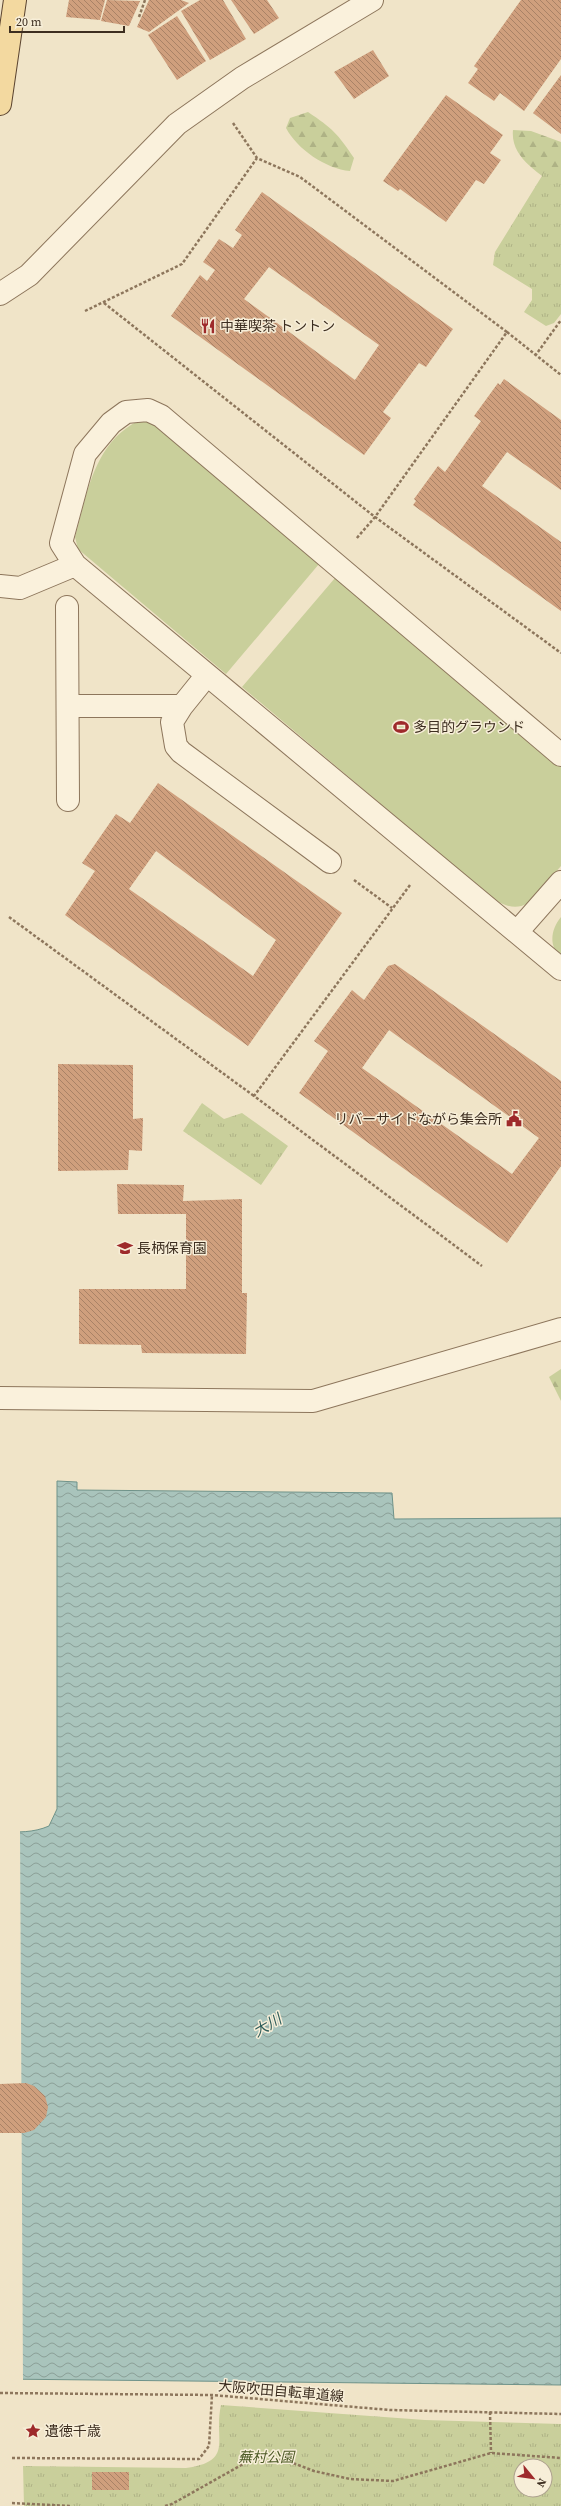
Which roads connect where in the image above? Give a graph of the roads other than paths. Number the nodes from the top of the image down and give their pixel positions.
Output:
1 (15, 0) edge
2 (372, 0) edge
3 (0, 104) edge
4 (0, 294) edge
5 (75, 565) junction
6 (0, 586) edge
7 (67, 606) dead end
8 (207, 674) junction
9 (68, 706) junction
10 (182, 706) junction
11 (561, 755) edge
12 (68, 800) dead end
13 (330, 862) road end
14 (561, 882) edge
15 (517, 932) junction
16 (561, 969) edge
17 (561, 1329) edge
18 (0, 1398) edge

1 - 3 main road
2 - 4 street
5 - 6 street
5 - 8 street
5 - 11 street
7 - 9 street
8 - 10 street
8 - 15 street
9 - 10 street
9 - 12 street
10 - 13 street
14 - 15 street
15 - 16 street
17 - 18 street

